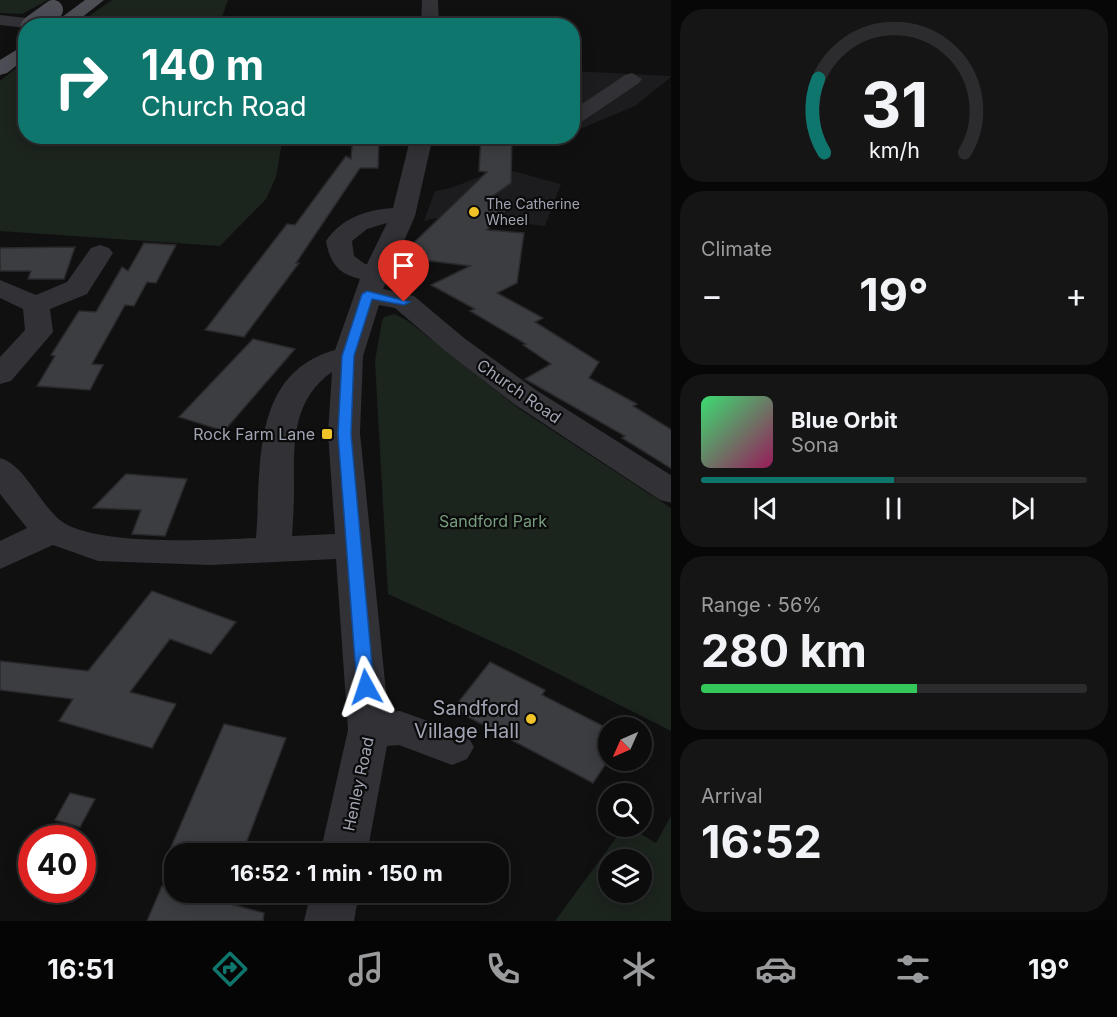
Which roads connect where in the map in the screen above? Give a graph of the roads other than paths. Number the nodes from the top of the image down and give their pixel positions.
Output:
1 (96, 0) edge
2 (430, 0) edge
3 (73, 7) edge
4 (58, 18) edge
5 (430, 18) edge
6 (0, 20) edge
7 (18, 20) edge
8 (16, 41) edge
9 (0, 69) edge
10 (632, 79) dead end
11 (580, 102) edge
12 (597, 103) junction
13 (580, 114) edge
14 (420, 144) edge
15 (403, 216) junction
16 (100, 253) dead end
17 (371, 284) junction
18 (0, 288) edge
19 (35, 305) junction
20 (348, 356) junction
21 (0, 375) edge
22 (0, 469) edge
23 (671, 491) edge
24 (51, 531) junction
25 (355, 546) junction
26 (273, 551) junction
27 (0, 556) edge
28 (369, 730) junction
29 (452, 747) dead end
30 (345, 843) edge
31 (333, 903) edge
32 (329, 921) edge

1 - 3 main road
2 - 5 street
3 - 4 main road
6 - 7 street
8 - 9 main road
10 - 12 street
11 - 12 street
12 - 13 street
14 - 15 street, Henley Road
15 - 17 street, Henley Road
15 - 17 street, Church Road
16 - 19 street
17 - 20 street, Henley Road
17 - 23 street, Church Road
18 - 19 street
19 - 21 street
20 - 25 street, Henley Road
20 - 26 street
22 - 24 street
24 - 26 street
24 - 27 street
25 - 26 street
25 - 28 street, Henley Road
28 - 29 street
28 - 30 street, Henley Road
31 - 32 street

